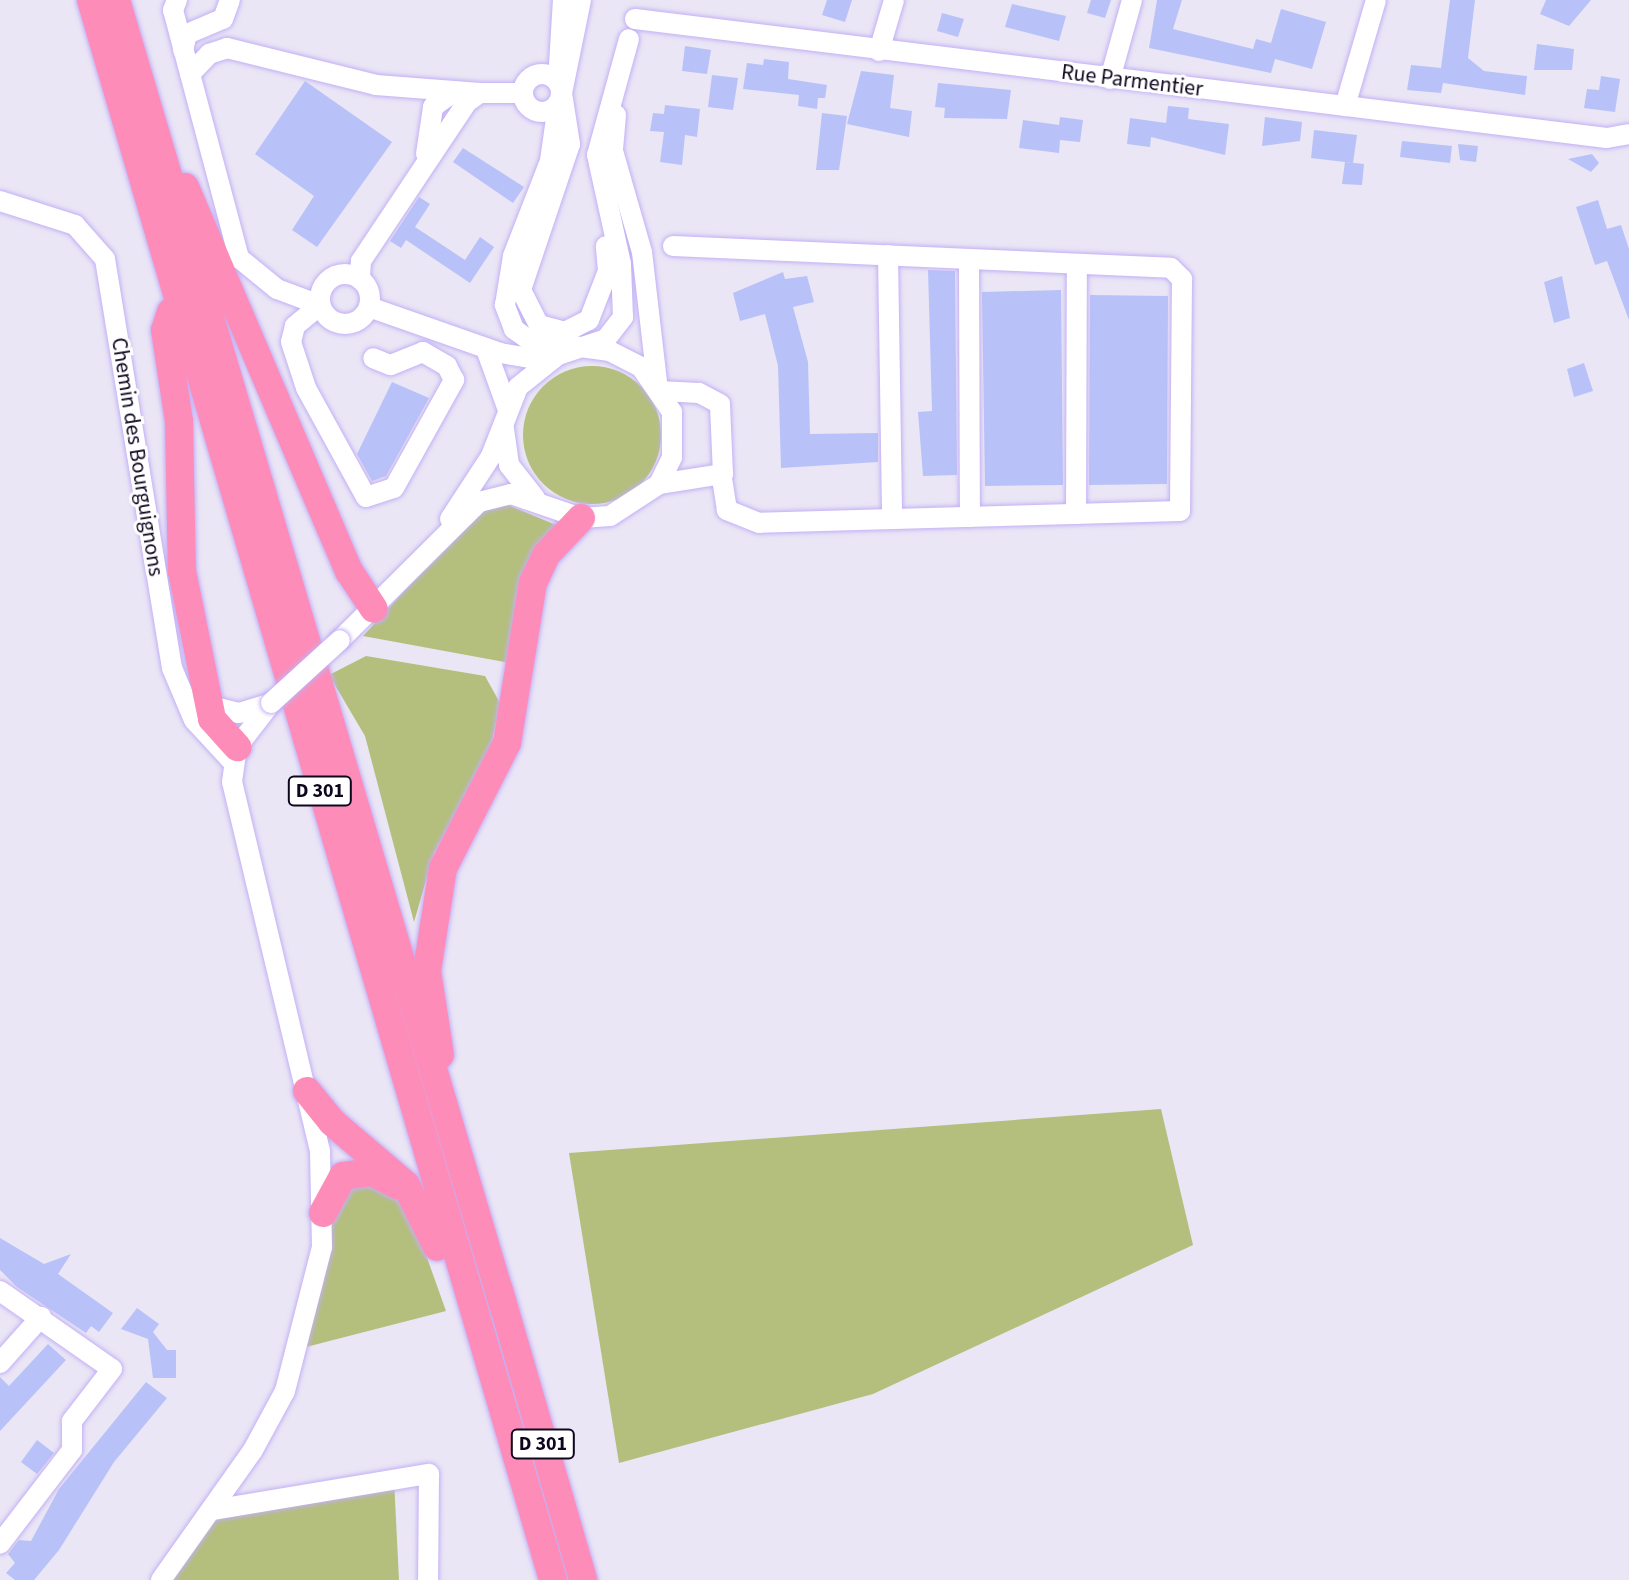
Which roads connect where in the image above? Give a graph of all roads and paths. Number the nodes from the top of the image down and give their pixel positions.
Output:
1 (91, 0) edge
2 (116, 0) edge
3 (132, 0) edge
4 (177, 0) edge
5 (230, 0) edge
6 (549, 0) edge
7 (563, 0) edge
8 (581, 0) edge
9 (894, 0) edge
10 (1132, 0) edge
11 (1376, 0) edge
12 (634, 19) edge
13 (183, 50) junction
14 (879, 51) junction
15 (190, 74) junction
16 (1110, 79) junction
17 (558, 89) junction
18 (455, 91) junction
19 (480, 93) junction
20 (523, 93) junction
21 (1345, 106) junction
22 (1629, 134) edge
23 (597, 155) junction
24 (426, 162) junction
25 (0, 201) edge
26 (673, 246) dead end
27 (888, 255) junction
28 (969, 259) junction
29 (1077, 264) junction
30 (360, 279) junction
31 (175, 300) junction
32 (320, 305) junction
33 (369, 307) junction
34 (486, 349) junction
35 (584, 349) junction
36 (373, 358) dead end
37 (548, 361) junction
38 (660, 386) junction
39 (506, 416) junction
40 (722, 478) junction
41 (659, 484) junction
42 (537, 500) junction
43 (1076, 514) junction
44 (970, 517) junction
45 (581, 518) junction
46 (892, 519) junction
47 (180, 526) junction
48 (145, 528) junction
49 (424, 559) junction
50 (374, 609) junction
51 (178, 690) junction
52 (271, 703) junction
53 (209, 706) junction
54 (234, 754) junction
55 (307, 1091) junction
56 (417, 1201) junction
57 (323, 1213) junction
58 (0, 1291) edge
59 (504, 1308) junction
60 (41, 1317) junction
61 (0, 1363) edge
62 (213, 1510) junction
63 (0, 1544) edge
64 (161, 1580) edge
65 (428, 1580) edge
66 (543, 1580) edge
67 (553, 1580) edge
68 (583, 1580) edge

1 - 31 highway, D 301
2 - 59 highway, D 301
3 - 50 highway
4 - 13 street
5 - 13 street
6 - 17 street
7 - 17 street
8 - 17 street
9 - 14 street
10 - 16 street
11 - 21 street
12 - 14 street, Rue Parmentier
12 - 23 street
12 - 38 street
13 - 15 street
14 - 16 street, Rue Parmentier
15 - 18 street
15 - 32 street
16 - 21 street, Rue Parmentier
17 - 20 street
17 - 20 street
17 - 23 street
17 - 35 street
18 - 19 street
18 - 24 street
19 - 20 street
19 - 24 street
21 - 22 street, Rue Parmentier
23 - 35 street
24 - 30 street
25 - 48 street, Chemin des Bourguignons
26 - 27 street
27 - 28 street
27 - 46 street
28 - 29 street
28 - 44 street
29 - 43 street
29 - 43 street
30 - 32 street
30 - 33 street
31 - 47 highway
31 - 67 highway, D 301
32 - 33 street
32 - 36 street
33 - 34 street
34 - 37 street
34 - 39 street
35 - 37 street
35 - 38 street
37 - 39 street
38 - 40 street
38 - 41 street
39 - 42 street
39 - 49 street
40 - 41 street
40 - 46 street
41 - 45 street
42 - 45 street
42 - 49 street
43 - 44 street
44 - 46 street
45 - 59 highway
47 - 48 street
47 - 53 highway
48 - 51 street, Chemin des Bourguignons
49 - 50 street
50 - 52 street, bridge
51 - 53 street
51 - 54 street, Chemin des Bourguignons
52 - 53 street
52 - 54 street
53 - 54 highway
54 - 55 street
55 - 56 highway
55 - 57 street
56 - 57 highway
56 - 66 highway
57 - 62 street
58 - 60 street
59 - 68 highway, D 301
60 - 61 street
60 - 63 street
62 - 64 street
62 - 65 street

